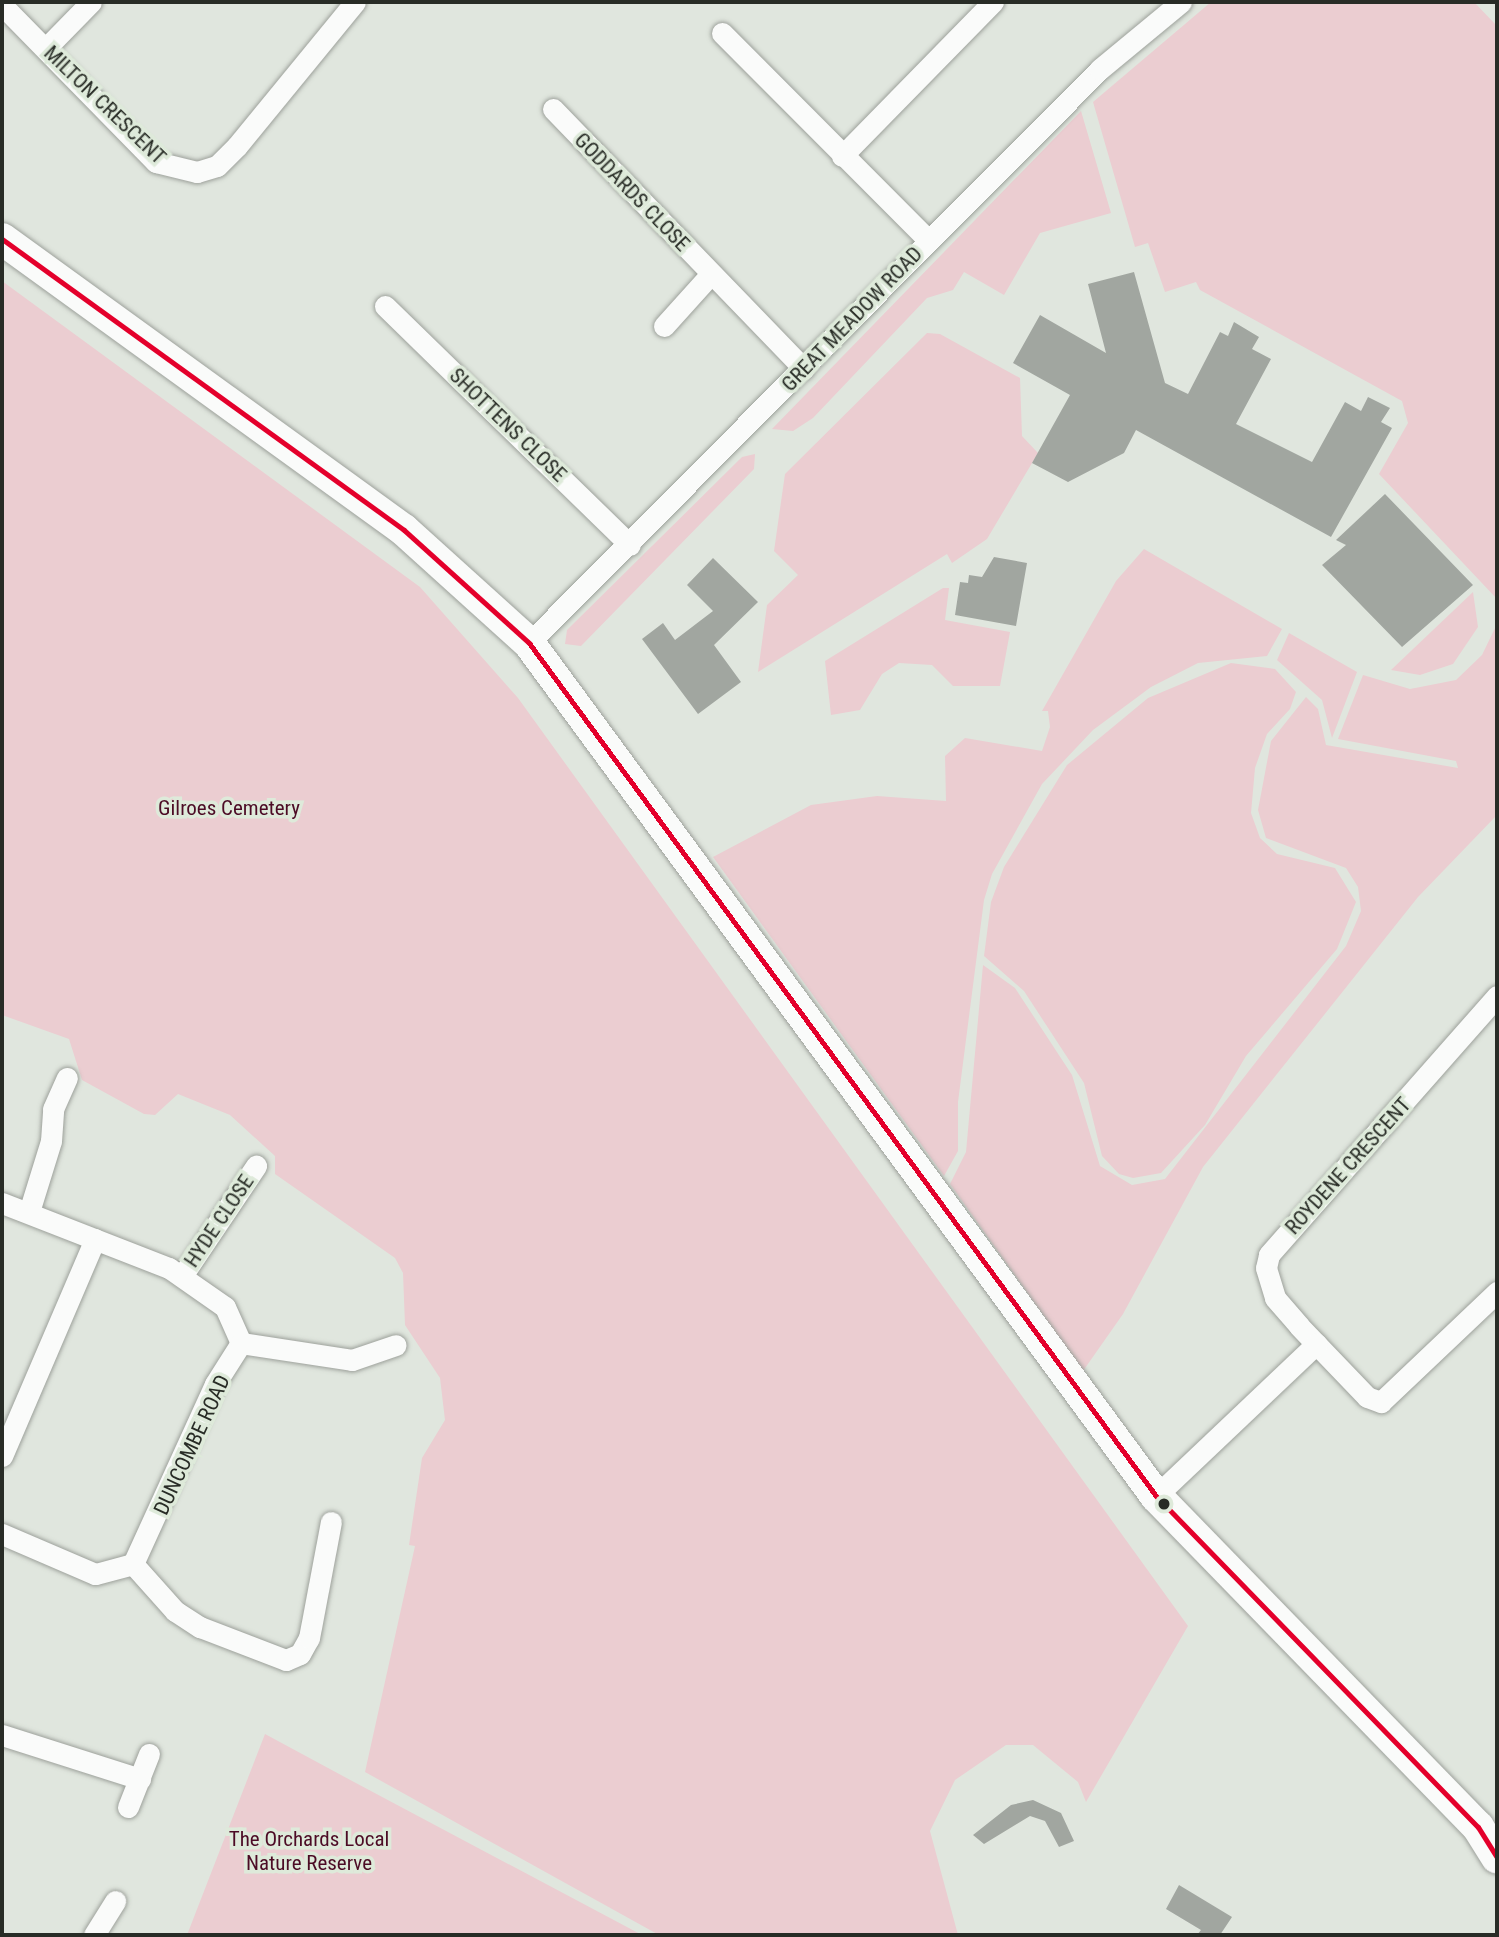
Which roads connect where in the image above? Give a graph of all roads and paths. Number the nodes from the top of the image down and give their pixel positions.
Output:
1 (91, 2) edge
2 (355, 2) edge
3 (993, 2) edge
4 (1181, 2) edge
5 (2, 5) edge
6 (722, 33) dead end
7 (46, 48) junction
8 (553, 109) dead end
9 (842, 156) junction
10 (2, 239) edge
11 (928, 240) junction
12 (710, 275) junction
13 (385, 306) dead end
14 (664, 326) dead end
15 (804, 369) junction
16 (630, 545) junction
17 (529, 643) junction
18 (1497, 996) edge
19 (67, 1078) dead end
20 (256, 1166) dead end
21 (2, 1203) edge
22 (29, 1212) junction
23 (95, 1239) junction
24 (182, 1276) junction
25 (1497, 1292) edge
26 (241, 1343) junction
27 (1316, 1343) junction
28 (396, 1345) dead end
29 (9, 1422) edge
30 (2, 1456) edge
31 (1156, 1496) junction
32 (331, 1522) dead end
33 (2, 1534) edge
34 (133, 1564) junction
35 (2, 1735) edge
36 (149, 1754) dead end
37 (140, 1779) junction
38 (128, 1807) dead end
39 (1497, 1857) edge
40 (116, 1901) dead end
41 (94, 1935) edge

1 - 7 street
2 - 7 street, MILTON CRESCENT
3 - 9 street
4 - 11 street, GREAT MEADOW ROAD
5 - 7 street, MILTON CRESCENT
6 - 9 street
8 - 12 street, GODDARDS CLOSE
9 - 11 street
10 - 17 main road
11 - 15 street, GREAT MEADOW ROAD
12 - 14 street
12 - 15 street, GODDARDS CLOSE
13 - 16 street, SHOTTENS CLOSE
15 - 16 street, GREAT MEADOW ROAD
16 - 17 street, GREAT MEADOW ROAD
17 - 31 main road
18 - 27 street, ROYDENE CRESCENT
19 - 22 street
20 - 24 street, HYDE CLOSE
21 - 22 street
22 - 23 street
23 - 24 street
23 - 29 street
24 - 26 street
25 - 27 street, ROYDENE CRESCENT
26 - 28 street
26 - 34 street, DUNCOMBE ROAD
27 - 31 street
29 - 30 street
31 - 39 main road
32 - 34 street
33 - 34 street
35 - 37 street
36 - 37 street
37 - 38 street
40 - 41 street

